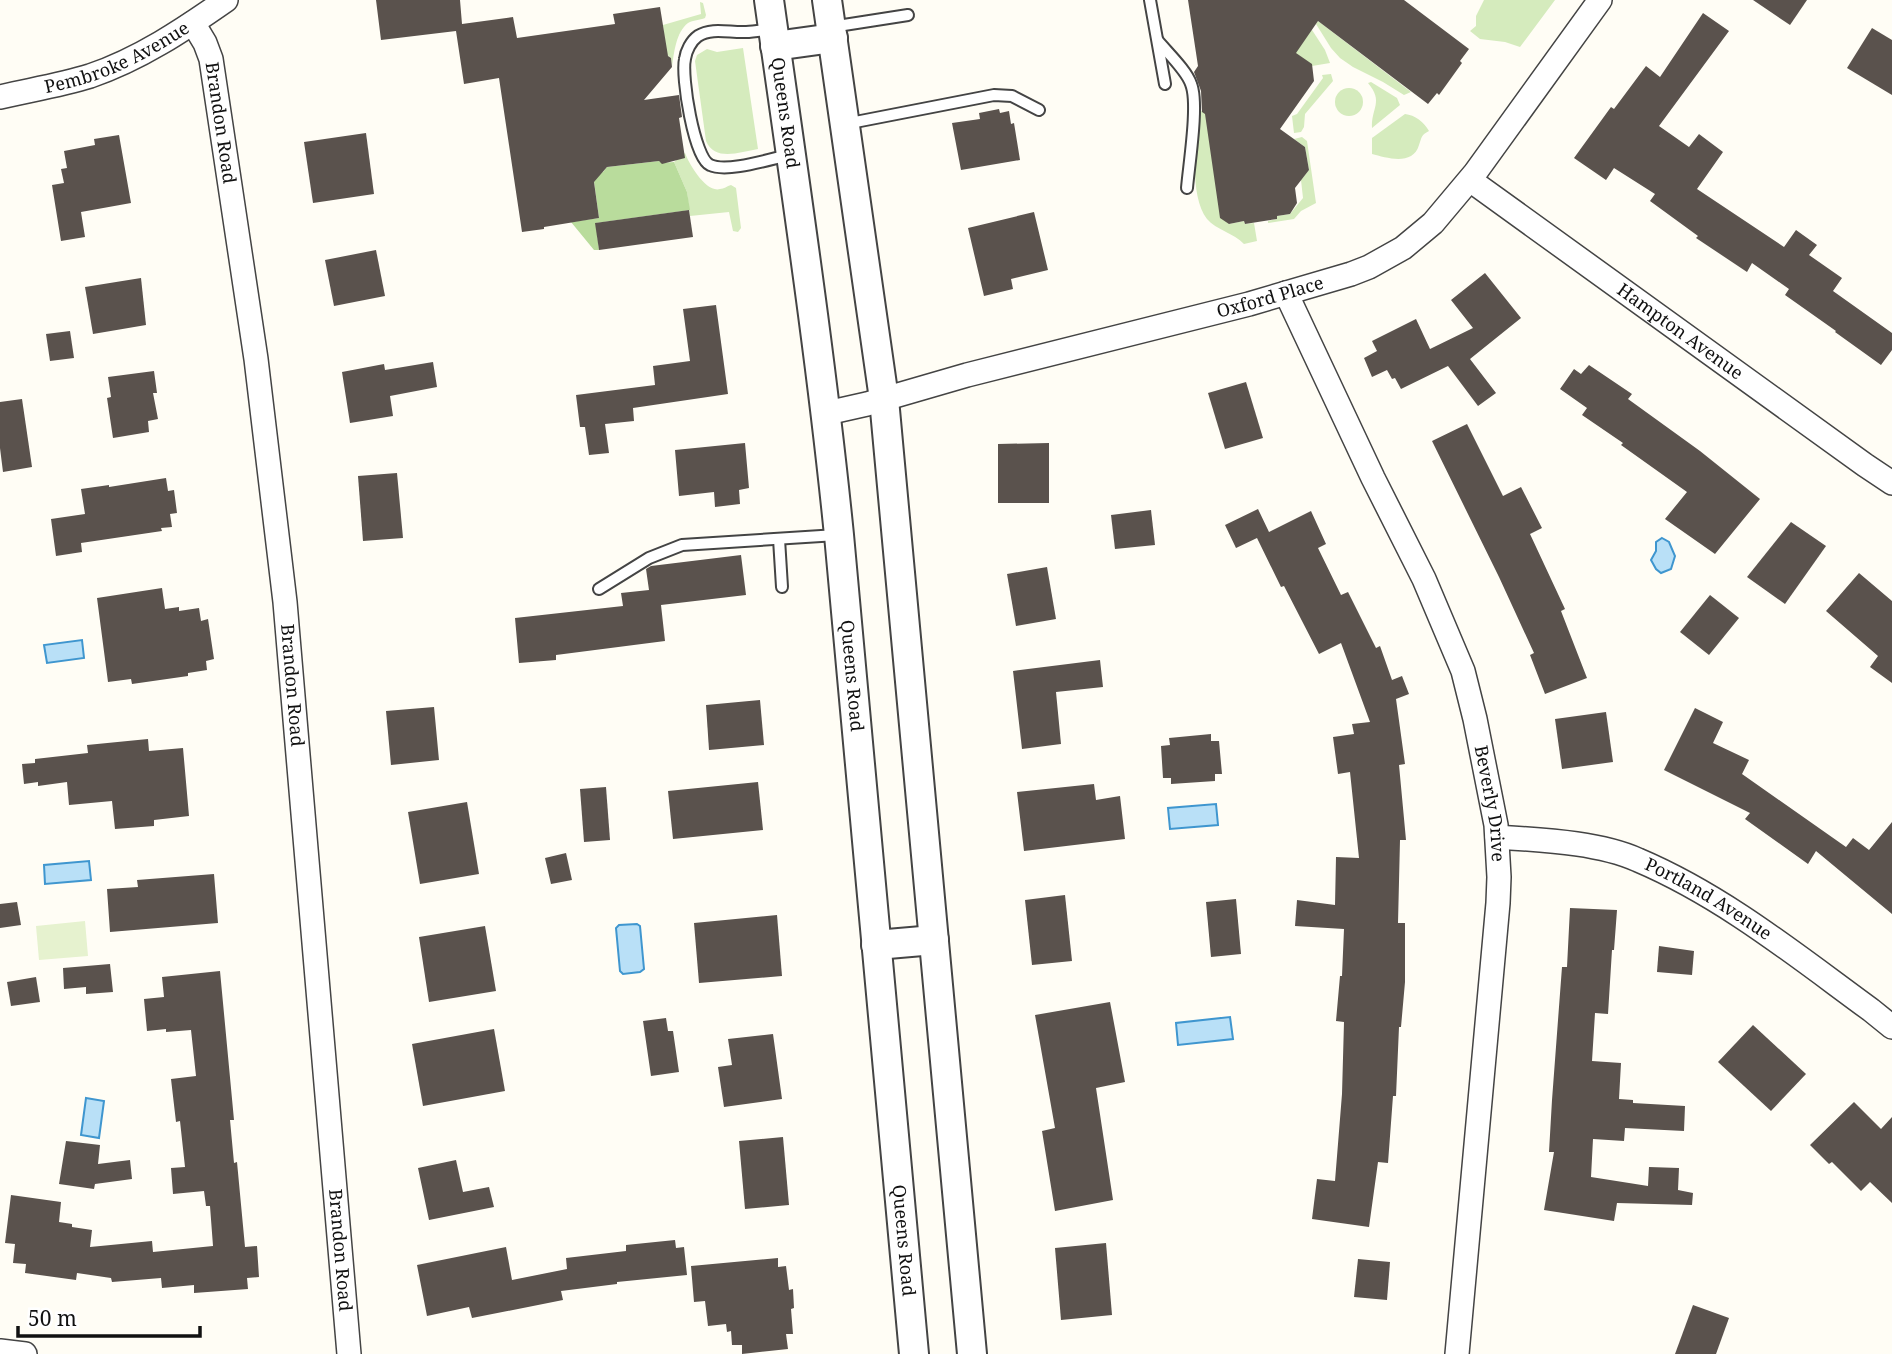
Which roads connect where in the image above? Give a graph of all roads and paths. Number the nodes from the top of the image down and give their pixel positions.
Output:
1 (226, 0) edge
2 (769, 0) edge
3 (1150, 0) edge
4 (1600, 0) edge
5 (908, 15) dead end
6 (831, 22) edge
7 (193, 23) junction
8 (774, 37) junction
9 (1158, 41) junction
10 (1165, 84) dead end
11 (0, 97) edge
12 (1039, 110) dead end
13 (845, 124) junction
14 (792, 154) junction
15 (1469, 180) junction
16 (1187, 188) dead end
17 (1286, 293) junction
18 (884, 399) junction
19 (827, 413) junction
20 (1892, 483) edge
21 (839, 535) junction
22 (779, 538) junction
23 (782, 587) dead end
24 (599, 589) dead end
25 (1497, 837) junction
26 (934, 940) junction
27 (876, 944) junction
28 (1892, 1027) edge
29 (0, 1351) edge
30 (25, 1354) edge
31 (349, 1354) edge
32 (914, 1354) edge
33 (972, 1354) edge
34 (1457, 1354) edge

1 - 7 street, Pembroke Avenue
2 - 8 street, Queens Road
3 - 9 lane
4 - 15 street, Oxford Place
5 - 6 lane
6 - 8 street
6 - 13 street
7 - 11 street, Pembroke Avenue
7 - 31 street, Brandon Road
8 - 14 street, Queens Road
8 - 14 lane
9 - 10 lane
9 - 16 lane
12 - 13 lane
13 - 18 street
14 - 19 street, Queens Road
15 - 17 street, Oxford Place
15 - 20 street, Hampton Avenue
17 - 18 street, Oxford Place
17 - 25 street, Beverly Drive
18 - 19 street, Oxford Place
18 - 26 street
19 - 21 street, Queens Road
21 - 22 lane
21 - 27 street, Queens Road
22 - 23 lane
22 - 24 lane
25 - 28 street, Portland Avenue
25 - 34 street, Beverly Drive
26 - 27 street
26 - 33 street
27 - 32 street, Queens Road
29 - 30 street

